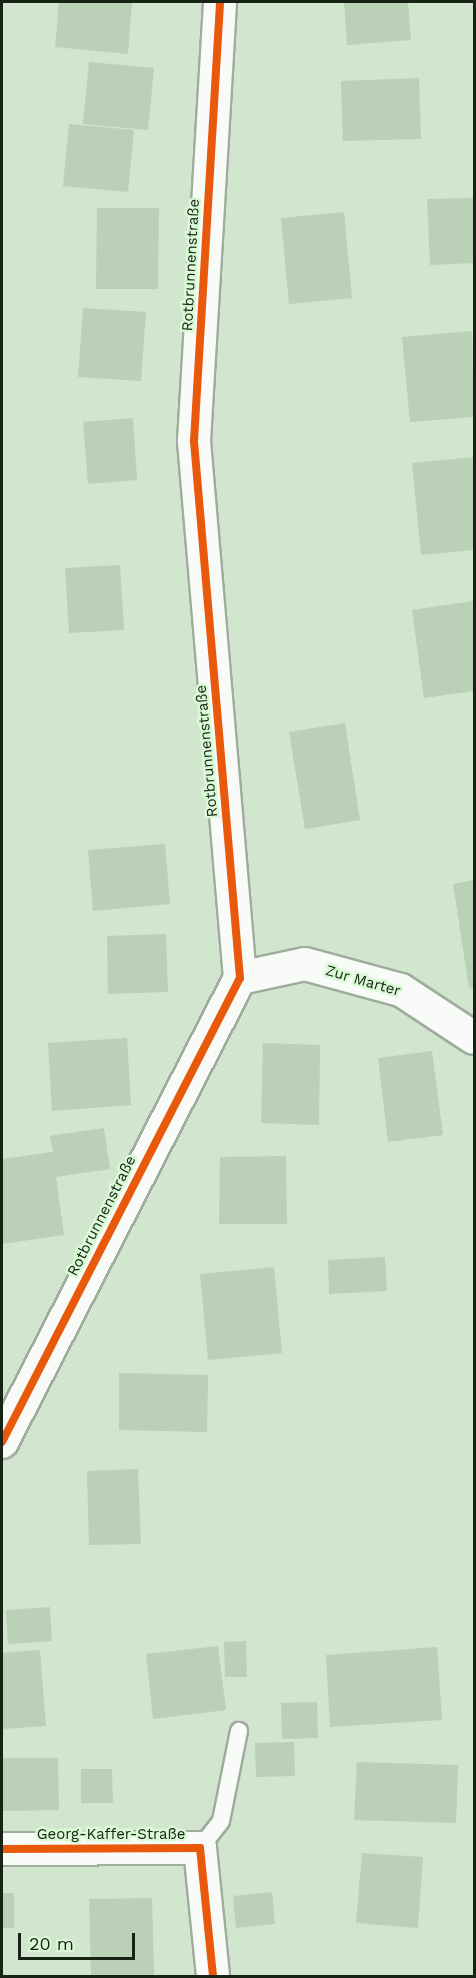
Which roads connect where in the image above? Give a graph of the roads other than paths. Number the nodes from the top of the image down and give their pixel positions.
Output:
1 (220, 2) edge
2 (240, 978) junction
3 (474, 1038) edge
4 (2, 1442) edge
5 (239, 1731) dead end
6 (200, 1848) junction
7 (2, 1850) edge
8 (213, 1977) edge

1 - 2 street, Rotbrunnenstraße
2 - 3 street, Zur Marter
2 - 4 street, Rotbrunnenstraße
5 - 6 lane, Georg-Kaffer-Straße
6 - 7 street, Georg-Kaffer-Straße
6 - 8 street, Georg-Kaffer-Straße

